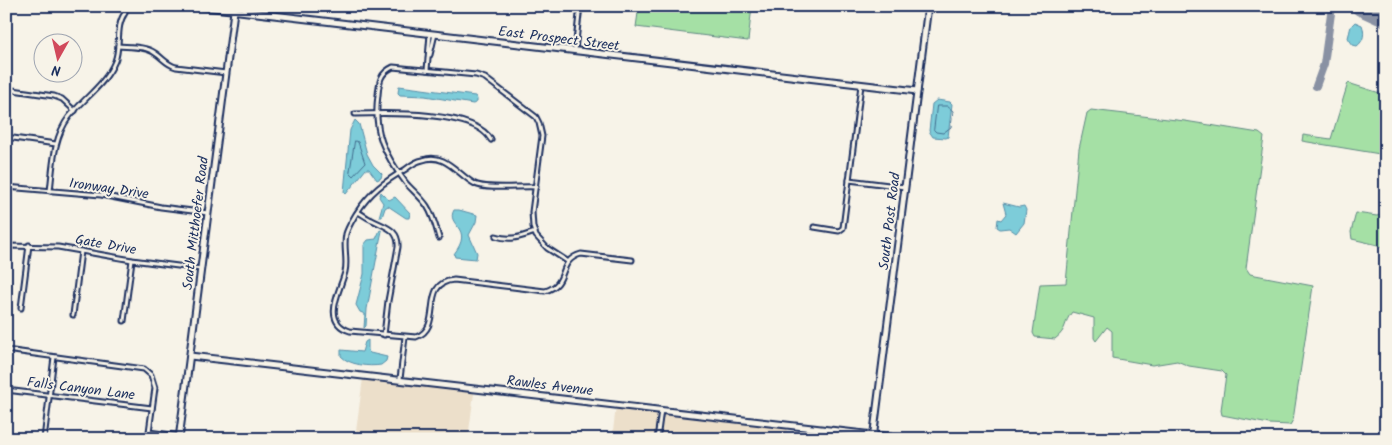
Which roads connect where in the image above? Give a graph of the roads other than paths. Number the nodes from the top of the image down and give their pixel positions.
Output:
1 (197, 6) edge
2 (580, 6) edge
3 (928, 6) edge
4 (234, 11) junction
5 (124, 13) dead end
6 (433, 34) junction
7 (118, 46) junction
8 (575, 51) junction
9 (428, 70) junction
10 (226, 72) junction
11 (861, 84) junction
12 (6, 89) edge
13 (918, 91) junction
14 (75, 111) junction
15 (355, 114) dead end
16 (376, 114) junction
17 (6, 137) edge
18 (491, 140) dead end
19 (56, 144) junction
20 (399, 172) junction
21 (849, 180) junction
22 (6, 187) edge
23 (536, 187) junction
24 (905, 187) junction
25 (50, 191) junction
26 (358, 212) junction
27 (208, 213) junction
28 (814, 227) dead end
29 (535, 232) junction
30 (496, 236) dead end
31 (440, 238) dead end
32 (30, 245) junction
33 (6, 246) edge
34 (81, 251) junction
35 (132, 260) junction
36 (632, 260) dead end
37 (567, 261) junction
38 (201, 268) junction
39 (22, 308) dead end
40 (73, 315) dead end
41 (124, 321) dead end
42 (384, 335) junction
43 (405, 337) junction
44 (6, 350) edge
45 (54, 356) junction
46 (190, 356) junction
47 (400, 379) junction
48 (6, 390) edge
49 (49, 395) junction
50 (152, 408) junction
51 (661, 410) junction
52 (149, 436) edge
53 (873, 437) edge
54 (180, 438) edge
55 (44, 439) edge
56 (162, 439) edge
57 (657, 439) edge
58 (908, 439) edge

1 - 4 street, East Prospect Street
2 - 8 street
3 - 13 street, South Post Road
4 - 6 street, East Prospect Street
4 - 10 street, South Mitthoefer Road
5 - 7 street
6 - 8 street, East Prospect Street
6 - 9 street
7 - 10 street
7 - 14 street
8 - 11 street, East Prospect Street
9 - 16 street
9 - 23 street
10 - 27 street, South Mitthoefer Road
11 - 13 street, East Prospect Street
11 - 21 street
12 - 14 street
13 - 24 street, South Post Road
14 - 19 street
15 - 16 street
16 - 18 street
16 - 20 street
17 - 19 street
19 - 25 street
20 - 23 street
20 - 26 street
20 - 31 street
21 - 24 street
21 - 28 street
22 - 25 street, Ironway Drive
23 - 29 street
24 - 53 street, South Post Road
25 - 27 street, Ironway Drive
26 - 42 street
26 - 42 street
27 - 38 street, South Mitthoefer Road
29 - 30 street
29 - 37 street
32 - 33 street, Gate Drive
32 - 34 street, Gate Drive
32 - 39 street
34 - 35 street, Gate Drive
34 - 40 street
35 - 38 street, Gate Drive
35 - 41 street
36 - 37 street
37 - 43 street
38 - 46 street, South Mitthoefer Road
42 - 43 street
43 - 47 street
44 - 45 street
45 - 49 street
45 - 50 street
46 - 47 street, Rawles Avenue
46 - 54 street, South Mitthoefer Road
47 - 51 street, Rawles Avenue
48 - 49 street, Falls Canyon Lane
49 - 50 street, Falls Canyon Lane
49 - 55 street
50 - 52 street
51 - 53 street, Rawles Avenue
51 - 57 street
52 - 54 street
52 - 56 street
53 - 58 street, Rawles Avenue

